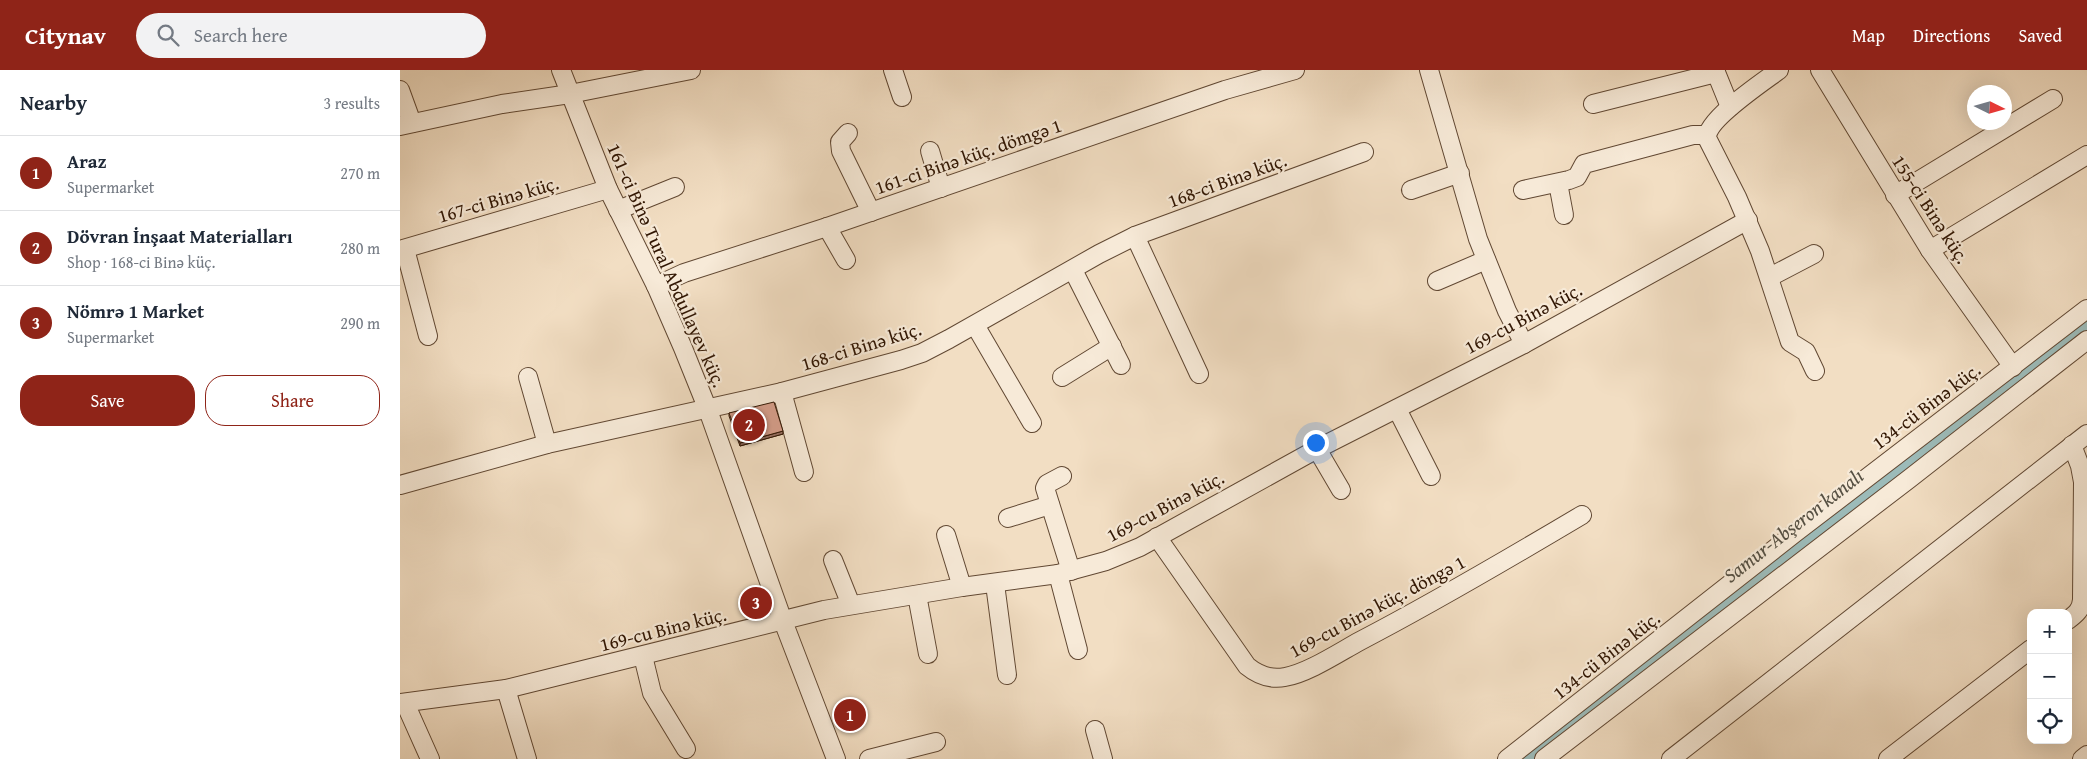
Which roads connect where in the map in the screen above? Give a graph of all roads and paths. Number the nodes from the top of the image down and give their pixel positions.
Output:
1 (561, 70) edge
2 (691, 70) edge
3 (893, 70) edge
4 (1295, 70) edge
5 (1429, 70) edge
6 (1779, 70) edge
7 (1820, 70) edge
8 (1715, 72) edge
9 (400, 90) edge
10 (570, 94) junction
11 (902, 97) dead end
12 (2053, 99) dead end
13 (1593, 104) dead end
14 (1730, 107) junction
15 (406, 124) edge
16 (848, 133) dead end
17 (1707, 134) junction
18 (930, 151) dead end
19 (1364, 152) dead end
20 (2087, 155) edge
21 (1460, 173) junction
22 (1558, 183) junction
23 (675, 187) dead end
24 (941, 188) junction
25 (608, 189) junction
26 (1411, 190) dead end
27 (1523, 190) dead end
28 (1895, 195) junction
29 (618, 210) junction
30 (871, 212) junction
31 (1564, 215) dead end
32 (1748, 220) junction
33 (827, 227) junction
34 (1135, 236) junction
35 (403, 249) edge
36 (1930, 250) junction
37 (1814, 254) dead end
38 (846, 260) dead end
39 (1486, 260) junction
40 (1073, 270) junction
41 (1770, 278) junction
42 (1437, 281) dead end
43 (656, 286) junction
44 (2087, 309) edge
45 (975, 325) junction
46 (428, 336) dead end
47 (2087, 340) edge
48 (1524, 344) junction
49 (1112, 346) junction
50 (1121, 365) dead end
51 (2013, 367) junction
52 (1815, 371) dead end
53 (1199, 374) dead end
54 (528, 377) dead end
55 (1062, 377) dead end
56 (782, 392) junction
57 (1397, 409) junction
58 (708, 410) junction
59 (1032, 423) dead end
60 (2087, 434) edge
61 (547, 444) junction
62 (2072, 445) junction
63 (1317, 449) junction
64 (804, 472) dead end
65 (1062, 476) dead end
66 (1431, 476) dead end
67 (400, 485) edge
68 (1341, 490) dead end
69 (1050, 506) junction
70 (1582, 515) dead end
71 (1008, 518) dead end
72 (1794, 533) junction
73 (946, 535) dead end
74 (1157, 537) junction
75 (1811, 554) junction
76 (833, 560) dead end
77 (2084, 564) edge
78 (1065, 573) junction
79 (995, 584) junction
80 (962, 587) junction
81 (917, 595) junction
82 (851, 605) junction
83 (2072, 617) edge
84 (783, 621) junction
85 (1078, 650) dead end
86 (2027, 652) edge
87 (928, 654) dead end
88 (643, 656) junction
89 (1007, 676) dead end
90 (506, 689) junction
91 (403, 703) edge
92 (1095, 730) dead end
93 (936, 742) dead end
94 (686, 749) dead end
95 (2087, 755) edge
96 (430, 759) edge
97 (527, 759) edge
98 (836, 759) edge
99 (869, 759) edge
100 (1103, 759) edge
101 (1507, 759) edge
102 (1544, 759) edge
103 (1671, 759) edge
104 (1888, 759) edge
105 (2082, 759) edge

1 - 10 street, 161-ci Binə Tural Abdullayev küç.
2 - 10 street
3 - 11 street
4 - 24 street, 161-ci Binə küç. dömgə 1
5 - 21 street
6 - 14 street
7 - 28 street, 155-ci Binə küç.
8 - 13 street
8 - 14 street
9 - 15 street
10 - 15 street
10 - 25 street, 161-ci Binə Tural Abdullayev küç.
12 - 28 street
14 - 17 street
16 - 30 street
17 - 22 street
17 - 32 street
18 - 24 street
19 - 34 street, 168-ci Binə küç.
20 - 36 street
21 - 26 street
21 - 39 street
22 - 27 street
22 - 31 street
23 - 29 street
24 - 30 street, 161-ci Binə küç. dömgə 1
25 - 29 street, 161-ci Binə Tural Abdullayev küç.
25 - 35 street, 167-ci Binə küç.
28 - 36 street, 155-ci Binə küç.
29 - 43 street, 161-ci Binə Tural Abdullayev küç.
30 - 33 street, 161-ci Binə küç. dömgə 1
32 - 41 street
32 - 48 street, 169-cu Binə küç.
33 - 38 street
33 - 43 street, 161-ci Binə küç. dömgə 1
34 - 40 street, 168-ci Binə küç.
34 - 53 street
35 - 46 street
36 - 51 street, 155-ci Binə küç.
37 - 41 street
39 - 42 street
39 - 48 street
40 - 45 street, 168-ci Binə küç.
40 - 49 street
41 - 52 street
43 - 58 street, 161-ci Binə Tural Abdullayev küç.
44 - 51 street, 134-cü Binə küç.
45 - 56 street, 168-ci Binə küç.
45 - 59 street
47 - 75 street
48 - 57 street, 169-cu Binə küç.
49 - 50 street
49 - 55 street
51 - 72 street, 134-cü Binə küç.
54 - 61 street
56 - 58 street, 168-ci Binə küç.
56 - 64 street
57 - 63 street, 169-cu Binə küç.
57 - 66 street
58 - 61 street, 168-ci Binə küç.
58 - 84 street, 161-ci Binə Tural Abdullayev küç.
60 - 62 street
61 - 67 street, 168-ci Binə küç.
62 - 77 street
62 - 103 street
63 - 68 street
63 - 74 street, 169-cu Binə küç.
65 - 69 street
69 - 71 street
69 - 78 street
70 - 74 street, 169-cu Binə küç. döngə 1
72 - 75 street
72 - 101 street, 134-cü Binə küç.
73 - 80 street
74 - 78 street, 169-cu Binə küç.
75 - 102 street
76 - 82 street
77 - 83 street
78 - 79 street, 169-cu Binə küç.
78 - 85 street
79 - 80 street, 169-cu Binə küç.
79 - 89 street
80 - 81 street, 169-cu Binə küç.
81 - 82 street, 169-cu Binə küç.
81 - 87 street
82 - 84 street, 169-cu Binə küç.
84 - 88 street, 169-cu Binə küç.
84 - 98 street, 161-ci Binə Tural Abdullayev küç.
86 - 104 street
88 - 90 street, 169-cu Binə küç.
88 - 94 street
90 - 91 street, 169-cu Binə küç.
90 - 97 street
91 - 96 street
92 - 100 street
93 - 99 street
95 - 105 street

